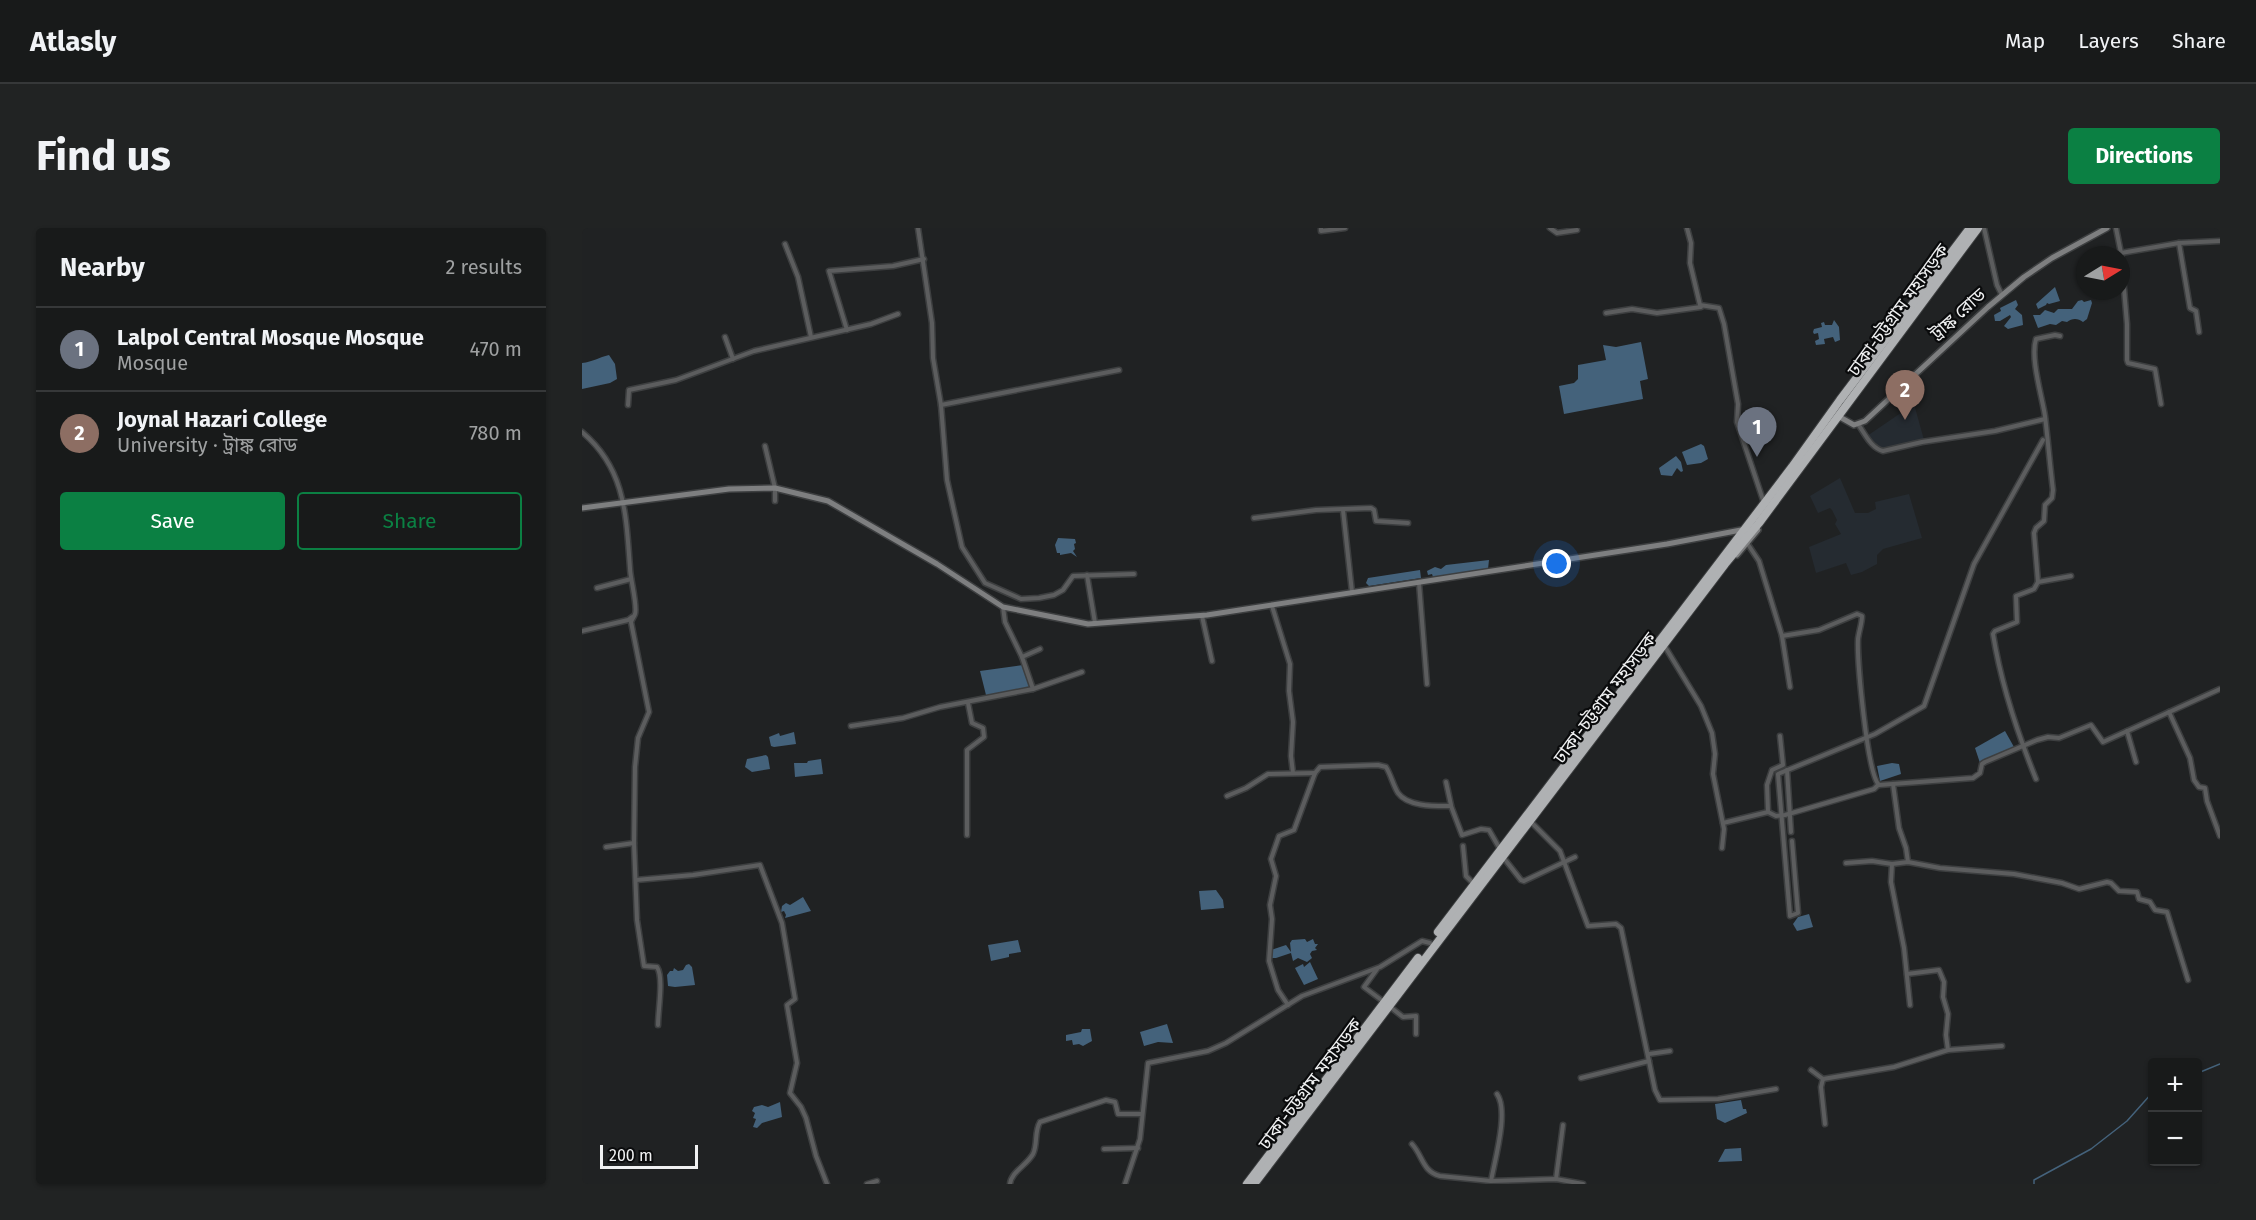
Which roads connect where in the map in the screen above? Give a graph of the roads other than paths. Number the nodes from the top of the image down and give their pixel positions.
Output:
1 (918, 228) edge
2 (1320, 228) edge
3 (1345, 228) edge
4 (1550, 228) edge
5 (1687, 228) edge
6 (1970, 228) edge
7 (1978, 228) edge
8 (1984, 228) edge
9 (2107, 228) edge
10 (2116, 228) edge
11 (1577, 230) dead end
12 (2220, 241) edge
13 (2180, 243) junction
14 (786, 244) dead end
15 (2120, 246) edge
16 (2130, 251) edge
17 (924, 259) junction
18 (2002, 295) junction
19 (2125, 300) edge
20 (1701, 307) junction
21 (1606, 313) dead end
22 (898, 314) dead end
23 (847, 330) junction
24 (2199, 332) dead end
25 (2060, 336) dead end
26 (726, 337) dead end
27 (811, 337) junction
28 (733, 359) junction
29 (1869, 368) junction
30 (1119, 370) dead end
31 (1861, 378) junction
32 (2161, 404) dead end
33 (628, 405) dead end
34 (941, 405) junction
35 (1838, 416) junction
36 (2045, 419) junction
37 (1858, 424) junction
38 (1822, 430) junction
39 (582, 432) edge
40 (2043, 440) dead end
41 (765, 446) dead end
42 (1789, 476) junction
43 (775, 488) junction
44 (1763, 500) junction
45 (775, 501) dead end
46 (624, 503) junction
47 (582, 508) edge
48 (1343, 510) junction
49 (1254, 518) dead end
50 (1408, 522) dead end
51 (1741, 530) junction
52 (1729, 532) junction
53 (1734, 538) junction
54 (1747, 543) junction
55 (1722, 564) junction
56 (1134, 574) dead end
57 (1088, 575) junction
58 (2071, 576) dead end
59 (631, 579) junction
60 (2038, 582) junction
61 (1419, 583) junction
62 (597, 588) dead end
63 (1352, 592) junction
64 (1272, 606) junction
65 (1003, 607) junction
66 (1202, 616) junction
67 (633, 617) junction
68 (1095, 623) junction
69 (582, 631) edge
70 (1782, 636) junction
71 (1664, 645) junction
72 (1040, 649) dead end
73 (1022, 657) junction
74 (1212, 661) dead end
75 (1082, 672) dead end
76 (1427, 684) dead end
77 (1790, 687) dead end
78 (1033, 689) junction
79 (2220, 689) edge
80 (968, 703) junction
81 (2169, 712) junction
82 (851, 726) dead end
83 (2127, 731) junction
84 (1780, 736) dead end
85 (1867, 736) junction
86 (2023, 746) junction
87 (1580, 750) junction
88 (1574, 758) junction
89 (2136, 762) dead end
90 (1787, 770) junction
91 (1293, 773) junction
92 (1315, 773) junction
93 (2036, 779) dead end
94 (1446, 783) dead end
95 (1893, 784) junction
96 (1878, 785) junction
97 (1227, 796) dead end
98 (1451, 806) junction
99 (1768, 812) junction
100 (1789, 814) junction
101 (1781, 815) junction
102 (1530, 821) junction
103 (1723, 823) junction
104 (1791, 832) dead end
105 (967, 835) dead end
106 (2220, 836) edge
107 (1792, 841) dead end
108 (634, 843) junction
109 (1463, 846) dead end
110 (606, 847) dead end
111 (1722, 848) dead end
112 (1502, 853) junction
113 (1575, 857) dead end
114 (1566, 861) junction
115 (1908, 862) junction
116 (1846, 863) dead end
117 (1892, 864) junction
118 (636, 880) junction
119 (1474, 884) junction
120 (1430, 943) junction
121 (644, 966) junction
122 (1378, 968) junction
123 (649, 972) dead end
124 (1907, 974) junction
125 (2188, 980) dead end
126 (1386, 1004) junction
127 (1288, 1005) junction
128 (1910, 1005) dead end
129 (658, 1025) dead end
130 (1416, 1034) dead end
131 (2002, 1046) dead end
132 (1948, 1050) junction
133 (1670, 1052) dead end
134 (1649, 1054) junction
135 (1649, 1061) junction
136 (1811, 1070) dead end
137 (1581, 1078) dead end
138 (1823, 1079) junction
139 (1776, 1089) dead end
140 (1497, 1094) dead end
141 (1142, 1114) junction
142 (1825, 1124) dead end
143 (1563, 1125) dead end
144 (1412, 1144) dead end
145 (1138, 1148) junction
146 (1104, 1149) dead end
147 (1556, 1179) junction
148 (877, 1181) dead end
149 (1491, 1181) junction
150 (826, 1184) edge
151 (867, 1184) edge
152 (1010, 1184) edge
153 (1125, 1184) edge
154 (1247, 1184) edge
155 (1254, 1184) edge
156 (1583, 1184) edge

1 - 17 street
2 - 3 street
4 - 11 street
5 - 20 street
6 - 29 highway, ঢাকা-চট্টগ্রাম মহাসড়ক
7 - 29 highway, ঢাকা-চট্টগ্রাম মহাসড়ক
8 - 18 street
9 - 18 main road, ট্রাঙ্ক রোড
10 - 15 street
12 - 13 street
13 - 16 street
13 - 24 street
14 - 27 street
17 - 23 street
17 - 34 street
18 - 37 main road, ট্রাঙ্ক রোড
19 - 32 street
20 - 21 street
20 - 44 street
22 - 23 street
23 - 27 street
25 - 36 street
26 - 28 street
27 - 28 street
28 - 33 street
29 - 31 highway, ঢাকা-চট্টগ্রাম মহাসড়ক
30 - 34 street
31 - 35 highway, ঢাকা-চট্টগ্রাম মহাসড়ক
31 - 38 highway, ঢাকা-চট্টগ্রাম মহাসড়ক
34 - 57 street
35 - 37 main road
35 - 38 highway, ঢাকা-চট্টগ্রাম মহাসড়ক
36 - 37 street
36 - 60 street
38 - 42 highway, ঢাকা-চট্টগ্রাম মহাসড়ক
39 - 46 street
40 - 85 street
41 - 43 street
42 - 44 main road
42 - 54 main road
42 - 55 highway, ঢাকা-চট্টগ্রাম মহাসড়ক
43 - 45 street
43 - 46 main road
43 - 65 main road
44 - 51 main road
46 - 47 main road
46 - 59 street
48 - 49 street
48 - 50 street
48 - 63 street
51 - 52 main road
51 - 53 main road
52 - 53 main road
52 - 61 main road
53 - 55 main road
54 - 55 main road
54 - 70 street
55 - 71 highway, ঢাকা-চট্টগ্রাম মহাসড়ক
55 - 87 highway, ঢাকা-চট্টগ্রাম মহাসড়ক
56 - 57 street
57 - 68 street
58 - 60 street
59 - 62 street
59 - 67 street
60 - 86 street
61 - 63 main road
61 - 76 street
63 - 64 main road
64 - 66 main road
64 - 91 street
65 - 68 main road
65 - 73 street
66 - 68 main road
66 - 74 street
67 - 69 street
67 - 108 street
70 - 77 street
70 - 85 street
71 - 87 highway, ঢাকা-চট্টগ্রাম মহাসড়ক
71 - 103 street
72 - 73 street
73 - 78 street
75 - 78 street
78 - 80 street
79 - 81 street
80 - 82 street
80 - 105 street
81 - 83 street
81 - 106 street
83 - 86 street
83 - 89 street
84 - 99 street
85 - 90 street
85 - 96 street
86 - 93 street
86 - 95 street
87 - 88 highway, ঢাকা-চট্টগ্রাম মহাসড়ক
88 - 102 highway, ঢাকা-চট্টগ্রাম মহাসড়ক
88 - 112 highway, ঢাকা-চট্টগ্রাম মহাসড়ক
90 - 100 street
90 - 101 street
91 - 92 street
91 - 97 street
92 - 98 street
92 - 127 street
94 - 98 street
95 - 96 street
95 - 115 street
96 - 100 street
98 - 112 street
99 - 101 street
99 - 103 street
100 - 101 street
100 - 104 street
101 - 107 street
102 - 112 highway, ঢাকা-চট্টগ্রাম মহাসড়ক
102 - 114 street
103 - 111 street
108 - 110 street
108 - 118 street
109 - 119 street
112 - 114 street
112 - 119 highway, ঢাকা-চট্টগ্রাম মহাসড়ক
112 - 126 highway, ঢাকা-চট্টগ্রাম মহাসড়ক
113 - 114 street
114 - 134 street
115 - 117 street
115 - 125 street
116 - 117 street
117 - 124 street
118 - 121 street
118 - 150 street
119 - 120 highway, ঢাকা-চট্টগ্রাম মহাসড়ক
120 - 122 street
120 - 126 highway, ঢাকা-চট্টগ্রাম মহাসড়ক
121 - 123 street
121 - 129 street
122 - 126 street
122 - 127 street
124 - 128 street
124 - 132 street
126 - 130 street
126 - 154 highway, ঢাকা-চট্টগ্রাম মহাসড়ক
126 - 155 highway, ঢাকা-চট্টগ্রাম মহাসড়ক
127 - 141 street
131 - 132 street
132 - 138 street
133 - 134 street
134 - 135 street
135 - 137 street
135 - 139 street
136 - 138 street
138 - 142 street
140 - 149 street
141 - 145 street
141 - 152 street
143 - 147 street
144 - 149 street
145 - 146 street
145 - 153 street
147 - 149 street
147 - 156 street
148 - 151 street

